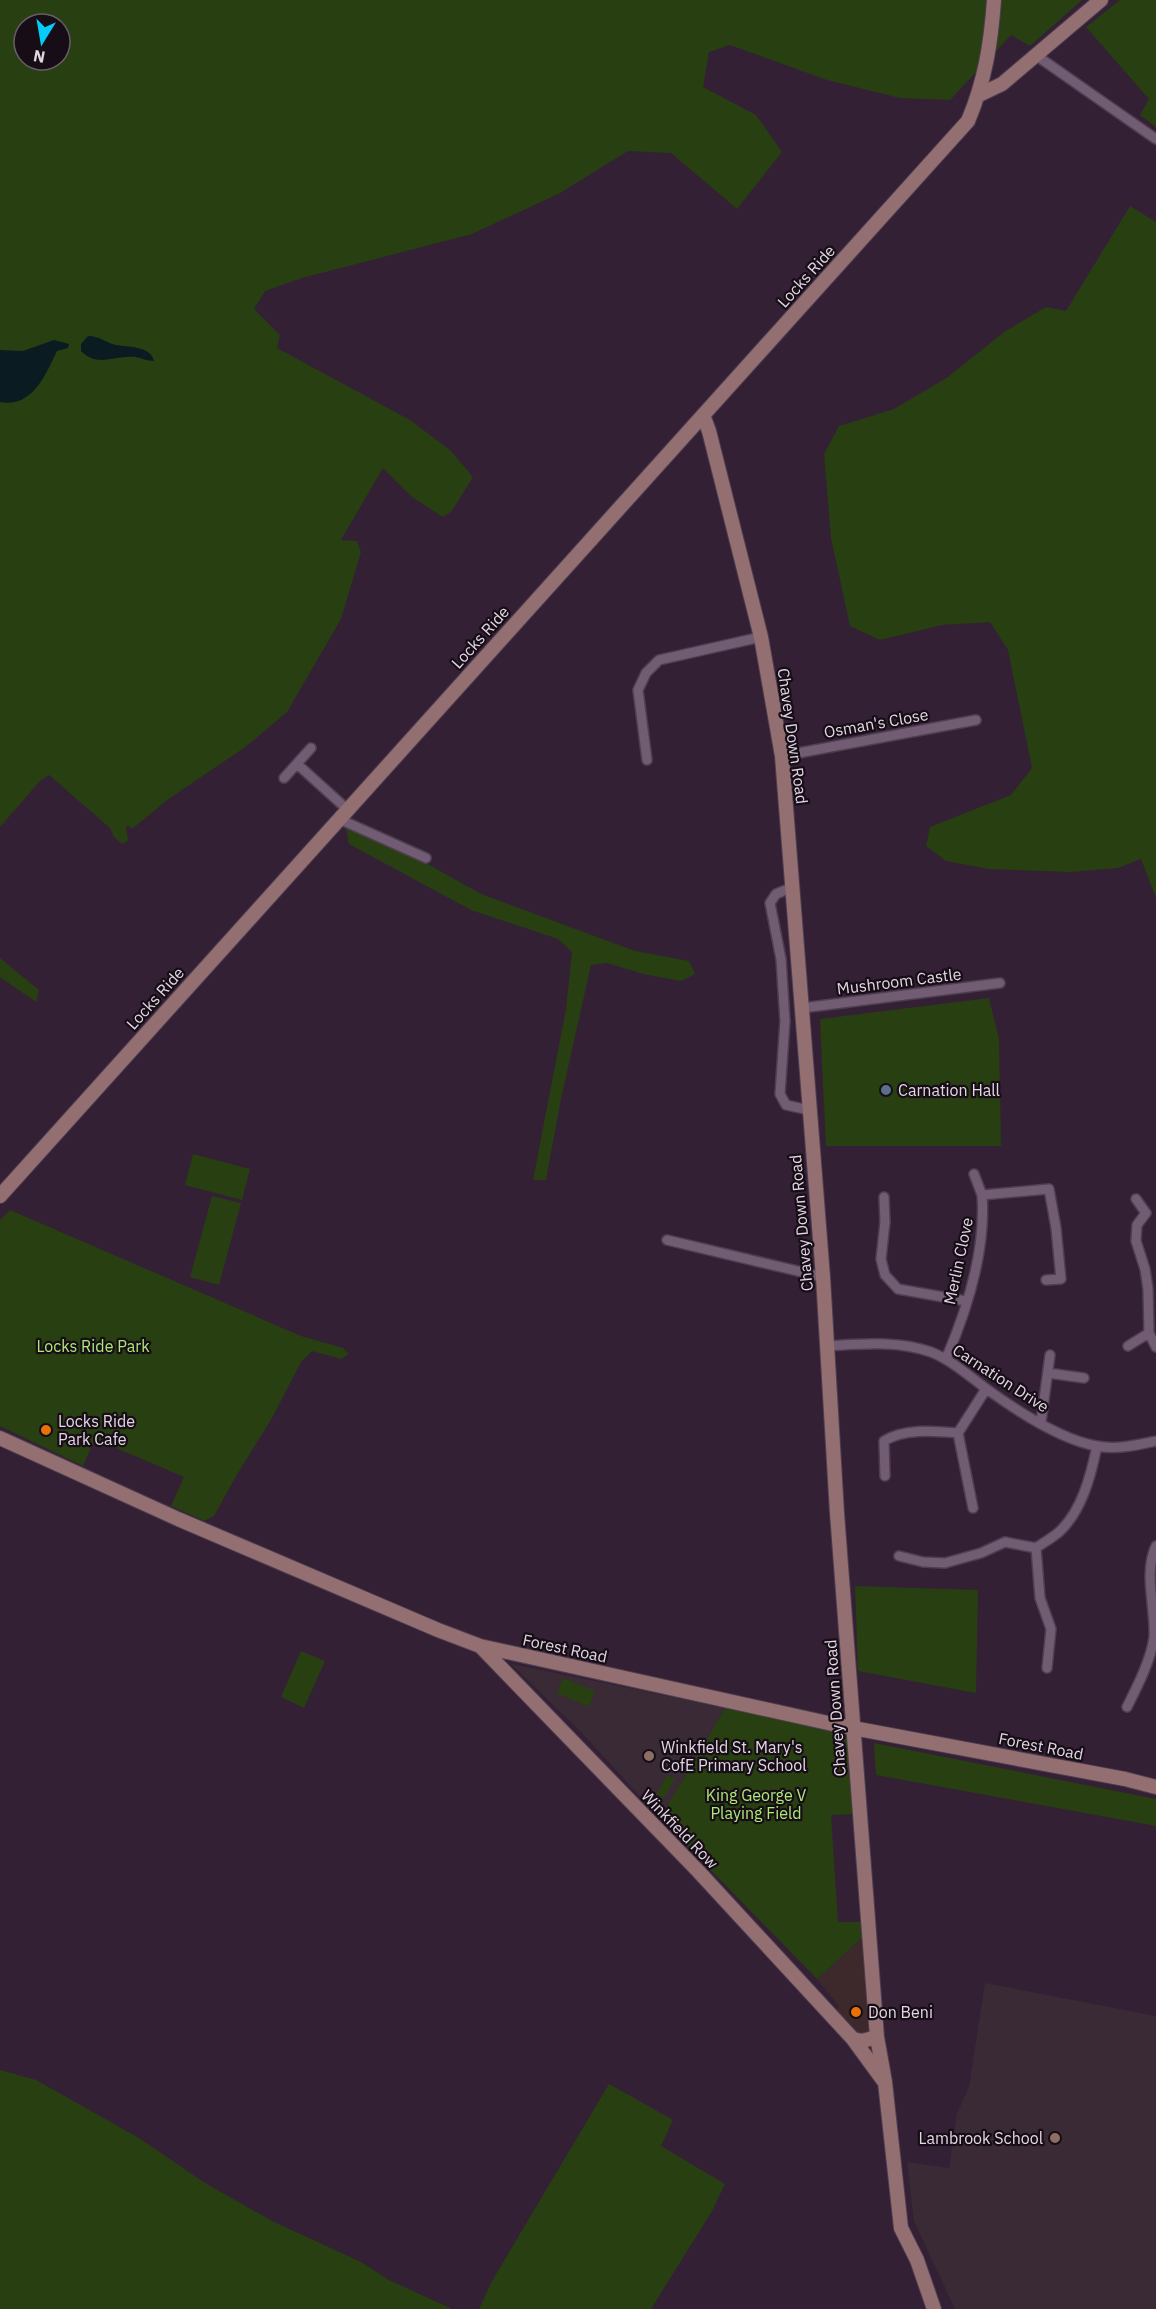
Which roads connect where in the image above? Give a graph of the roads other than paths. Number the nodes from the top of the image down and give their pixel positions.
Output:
1 (994, 0) edge
2 (1101, 0) edge
3 (1037, 56) junction
4 (979, 95) junction
5 (1156, 139) edge
6 (703, 415) junction
7 (761, 637) junction
8 (976, 720) dead end
9 (311, 748) dead end
10 (782, 756) junction
11 (647, 760) dead end
12 (297, 764) junction
13 (284, 778) dead end
14 (343, 814) junction
15 (426, 858) dead end
16 (793, 887) junction
17 (1000, 983) dead end
18 (802, 1008) junction
19 (808, 1110) junction
20 (974, 1173) dead end
21 (982, 1195) junction
22 (0, 1196) edge
23 (884, 1197) dead end
24 (1136, 1199) dead end
25 (1151, 1212) edge
26 (666, 1240) dead end
27 (823, 1277) junction
28 (1046, 1280) dead end
29 (1152, 1289) edge
30 (966, 1301) junction
31 (1149, 1333) junction
32 (827, 1346) junction
33 (1128, 1346) dead end
34 (1156, 1347) edge
35 (1050, 1355) dead end
36 (946, 1359) junction
37 (1048, 1373) junction
38 (1084, 1378) dead end
39 (986, 1389) junction
40 (1041, 1422) junction
41 (958, 1433) junction
42 (0, 1438) edge
43 (1156, 1441) edge
44 (1097, 1446) junction
45 (885, 1476) dead end
46 (973, 1508) dead end
47 (1156, 1546) edge
48 (1036, 1548) junction
49 (899, 1557) dead end
50 (1155, 1637) edge
51 (480, 1646) junction
52 (1047, 1668) dead end
53 (1127, 1707) dead end
54 (853, 1728) junction
55 (1156, 1787) edge
56 (877, 2037) junction
57 (853, 2039) junction
58 (885, 2082) junction
59 (934, 2309) edge

1 - 4 main road, Locks Ride
2 - 3 main road
3 - 4 main road
3 - 5 street
4 - 6 main road, Locks Ride
6 - 7 main road, Chavey Down Road
6 - 14 main road, Locks Ride
7 - 10 main road, Chavey Down Road
7 - 11 street
8 - 10 street, Osman's Close
9 - 12 street
10 - 16 main road, Chavey Down Road
12 - 13 street
12 - 14 street
14 - 15 street
14 - 22 main road, Locks Ride
16 - 18 main road, Chavey Down Road
16 - 19 street
17 - 18 street, Mushroom Castle
18 - 19 main road, Chavey Down Road
19 - 27 main road, Chavey Down Road
20 - 21 street, Merlin Clove
21 - 28 street
21 - 30 street, Merlin Clove
23 - 30 street
24 - 25 street
25 - 29 street
26 - 27 street
27 - 32 main road, Chavey Down Road
29 - 31 street
30 - 36 street, Merlin Clove
31 - 33 street
31 - 34 street
32 - 36 street, Carnation Drive
32 - 54 main road, Chavey Down Road
35 - 37 street
36 - 39 street, Carnation Drive
37 - 38 street
37 - 40 street
39 - 40 street, Carnation Drive
39 - 41 street
40 - 44 street, Carnation Drive
41 - 45 street
41 - 46 street
42 - 51 main road, Forest Road
43 - 44 street, Carnation Drive
44 - 48 street
47 - 50 street
48 - 49 street
48 - 52 street
50 - 53 street
51 - 54 main road, Forest Road
51 - 57 main road, Winkfield Row
54 - 55 main road, Forest Road
54 - 56 main road, Chavey Down Road
56 - 57 main road
56 - 58 main road
57 - 58 main road, Winkfield Row
58 - 59 main road

